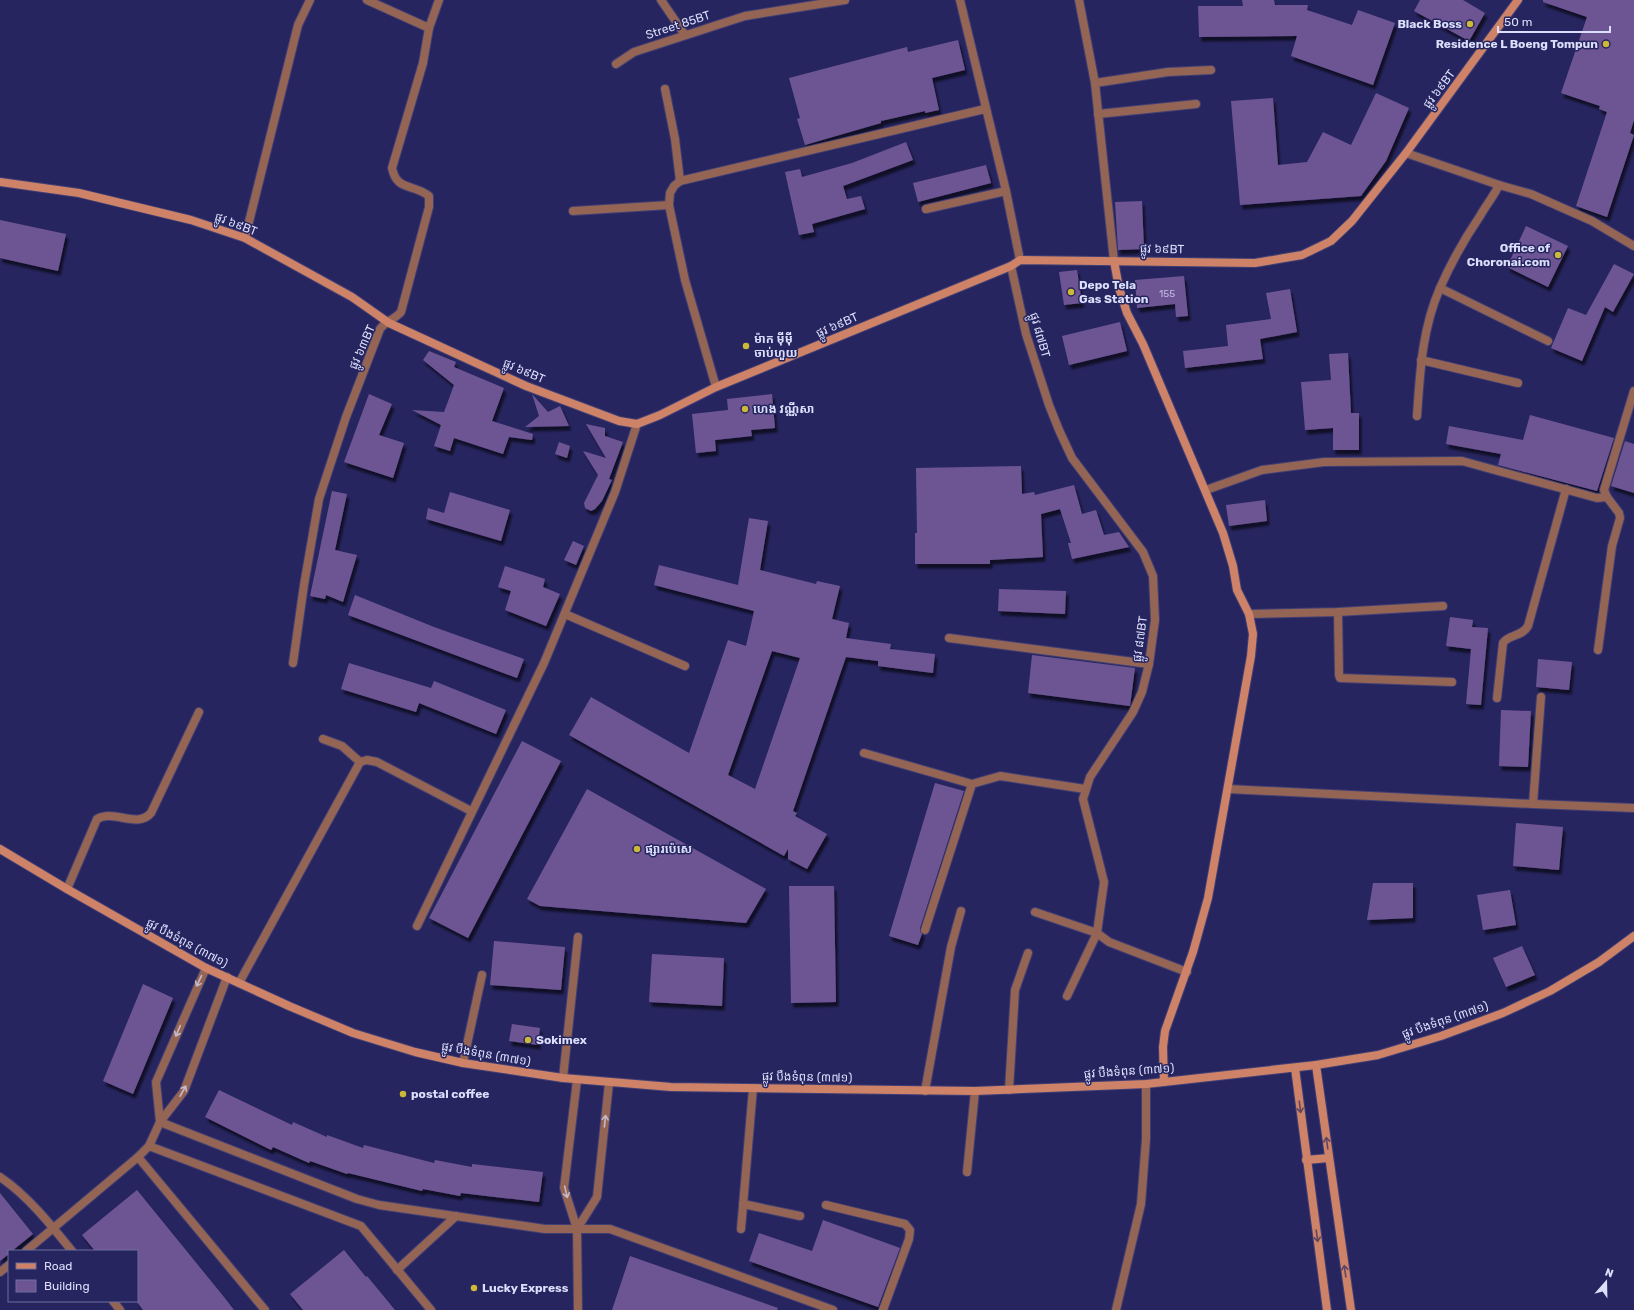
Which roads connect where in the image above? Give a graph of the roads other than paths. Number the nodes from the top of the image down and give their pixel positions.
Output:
1 (310, 0) edge
2 (367, 0) edge
3 (440, 0) edge
4 (661, 0) edge
5 (844, 0) edge
6 (960, 0) edge
7 (1079, 0) edge
8 (1518, 0) edge
9 (821, 2) edge
10 (429, 28) junction
11 (685, 35) junction
12 (616, 64) dead end
13 (1212, 70) dead end
14 (1095, 83) junction
15 (665, 89) dead end
16 (1196, 104) dead end
17 (985, 109) junction
18 (1098, 114) junction
19 (1406, 153) junction
20 (680, 181) junction
21 (0, 182) edge
22 (1499, 185) junction
23 (1006, 192) junction
24 (669, 206) junction
25 (926, 209) dead end
26 (573, 211) dead end
27 (245, 238) junction
28 (1634, 246) edge
29 (1020, 260) junction
30 (1114, 261) junction
31 (1011, 266) junction
32 (1440, 288) junction
33 (389, 323) junction
34 (1548, 342) dead end
35 (1421, 360) junction
36 (1518, 383) dead end
37 (716, 387) junction
38 (1634, 391) edge
39 (1417, 416) dead end
40 (637, 424) junction
41 (1206, 490) junction
42 (1566, 490) junction
43 (1607, 497) junction
44 (1443, 606) dead end
45 (1338, 612) junction
46 (566, 614) junction
47 (1249, 614) junction
48 (949, 638) dead end
49 (1598, 650) dead end
50 (293, 663) dead end
51 (1149, 664) junction
52 (685, 666) dead end
53 (1452, 682) dead end
54 (1541, 697) dead end
55 (1497, 698) dead end
56 (199, 712) dead end
57 (323, 739) dead end
58 (864, 754) dead end
59 (360, 762) junction
60 (972, 784) junction
61 (1085, 789) junction
62 (1228, 789) junction
63 (1533, 804) junction
64 (1634, 808) edge
65 (472, 811) junction
66 (0, 849) edge
67 (67, 889) junction
68 (961, 911) dead end
69 (1035, 912) dead end
70 (417, 926) dead end
71 (925, 930) dead end
72 (1097, 933) junction
73 (1634, 936) edge
74 (578, 937) dead end
75 (1028, 953) dead end
76 (206, 968) junction
77 (1187, 972) junction
78 (482, 975) dead end
79 (227, 977) junction
80 (239, 983) junction
81 (1067, 996) dead end
82 (463, 1063) junction
83 (1316, 1066) junction
84 (1295, 1068) junction
85 (562, 1078) junction
86 (577, 1080) junction
87 (1164, 1082) junction
88 (609, 1083) junction
89 (1146, 1084) junction
90 (753, 1088) junction
91 (1009, 1090) junction
92 (925, 1091) junction
93 (975, 1091) junction
94 (160, 1122) junction
95 (148, 1146) junction
96 (138, 1157) junction
97 (1329, 1158) junction
98 (1306, 1160) junction
99 (967, 1172) dead end
100 (0, 1177) edge
101 (743, 1204) junction
102 (826, 1205) dead end
103 (456, 1216) junction
104 (800, 1216) dead end
105 (54, 1228) junction
106 (577, 1229) junction
107 (740, 1229) dead end
108 (27, 1250) edge
109 (71, 1250) edge
110 (8, 1266) edge
111 (397, 1270) junction
112 (0, 1272) edge
113 (114, 1302) edge
114 (120, 1310) edge
115 (265, 1310) edge
116 (431, 1310) edge
117 (578, 1310) edge
118 (833, 1310) edge
119 (883, 1310) edge
120 (1116, 1310) edge
121 (1327, 1310) edge
122 (1351, 1310) edge

1 - 27 street
2 - 10 street
3 - 10 street, ផ្លូវ ៦៣BT
4 - 11 street
5 - 9 street, Street 85BT
6 - 17 street
7 - 14 street
8 - 19 street, ផ្លូវ ៦៩BT
9 - 11 street, Street 85BT
10 - 33 street, ផ្លូវ ៦៣BT
11 - 12 street, Street 85BT
13 - 14 street
14 - 18 street
15 - 20 street
16 - 18 street
17 - 20 street
17 - 23 street
18 - 30 street
19 - 22 street
19 - 30 street, ផ្លូវ ៦៩BT
20 - 24 street
21 - 27 street, ផ្លូវ ៦៩BT
22 - 28 street
22 - 32 street
23 - 25 street
23 - 29 street
24 - 26 street
24 - 37 street
27 - 33 street, ផ្លូវ ៦៩BT
29 - 30 street, ផ្លូវ ៦៩BT
29 - 31 street, ផ្លូវ ៦៩BT
30 - 41 street
31 - 37 street, ផ្លូវ ៦៩BT
31 - 51 street, ផ្លូវ ៨៧BT
32 - 34 street
32 - 35 street
33 - 40 street, ផ្លូវ ៦៩BT
33 - 50 street, ផ្លូវ ៦៣BT
35 - 36 street
35 - 39 street
37 - 40 street, ផ្លូវ ៦៩BT
38 - 43 street
40 - 46 street
41 - 42 street
41 - 47 street
42 - 43 street
42 - 55 street
43 - 49 street
44 - 45 street
45 - 47 street
45 - 53 street
46 - 52 street
46 - 65 street
47 - 62 street
48 - 51 street
51 - 61 street, ផ្លូវ ៨៧BT
54 - 63 street
56 - 67 street
57 - 59 street
58 - 60 street
59 - 65 street
59 - 80 street
60 - 61 street
60 - 71 street
61 - 72 street, ផ្លូវ ៨៧BT
62 - 63 street
62 - 77 street
63 - 64 street
65 - 70 street
66 - 67 street, ផ្លូវ បឹងទំពុន (៣៧១)
67 - 76 street, ផ្លូវ បឹងទំពុន (៣៧១)
68 - 92 street
69 - 72 street
72 - 77 street
72 - 81 street, ផ្លូវ ៨៧BT
73 - 83 street, ផ្លូវ បឹងទំពុន (៣៧១)
74 - 85 street
75 - 91 street
76 - 79 street, ផ្លូវ បឹងទំពុន (៣៧១)
76 -> 94 street
77 - 87 street
78 - 82 street
79 - 80 street, ផ្លូវ បឹងទំពុន (៣៧១)
94 -> 79 street
80 - 82 street, ផ្លូវ បឹងទំពុន (៣៧១)
82 - 85 street, ផ្លូវ បឹងទំពុន (៣៧១)
83 - 84 street, ផ្លូវ បឹងទំពុន (៣៧១)
97 -> 83 street
84 - 87 street, ផ្លូវ បឹងទំពុន (៣៧១)
84 -> 98 street
85 - 86 street, ផ្លូវ បឹងទំពុន (៣៧១)
86 - 88 street, ផ្លូវ បឹងទំពុន (៣៧១)
86 -> 106 street
87 - 89 street, ផ្លូវ បឹងទំពុន (៣៧១)
88 - 90 street, ផ្លូវ បឹងទំពុន (៣៧១)
106 -> 88 street
89 - 91 street, ផ្លូវ បឹងទំពុន (៣៧១)
89 - 120 street
90 - 92 street, ផ្លូវ បឹងទំពុន (៣៧១)
90 - 101 street
91 - 93 street, ផ្លូវ បឹងទំពុន (៣៧១)
92 - 93 street, ផ្លូវ បឹងទំពុន (៣៧១)
93 - 99 street
94 - 95 street
94 - 103 street
95 - 96 street
95 - 111 street
96 - 105 street
96 - 115 street
97 - 98 street
122 -> 97 street
98 -> 121 street
100 - 105 street
101 - 104 street
101 - 107 street
102 - 119 street
103 - 106 street
103 - 111 street
105 - 108 street
105 - 109 street
106 - 117 street
106 - 118 street
110 - 112 street
111 - 116 street
113 - 114 street

